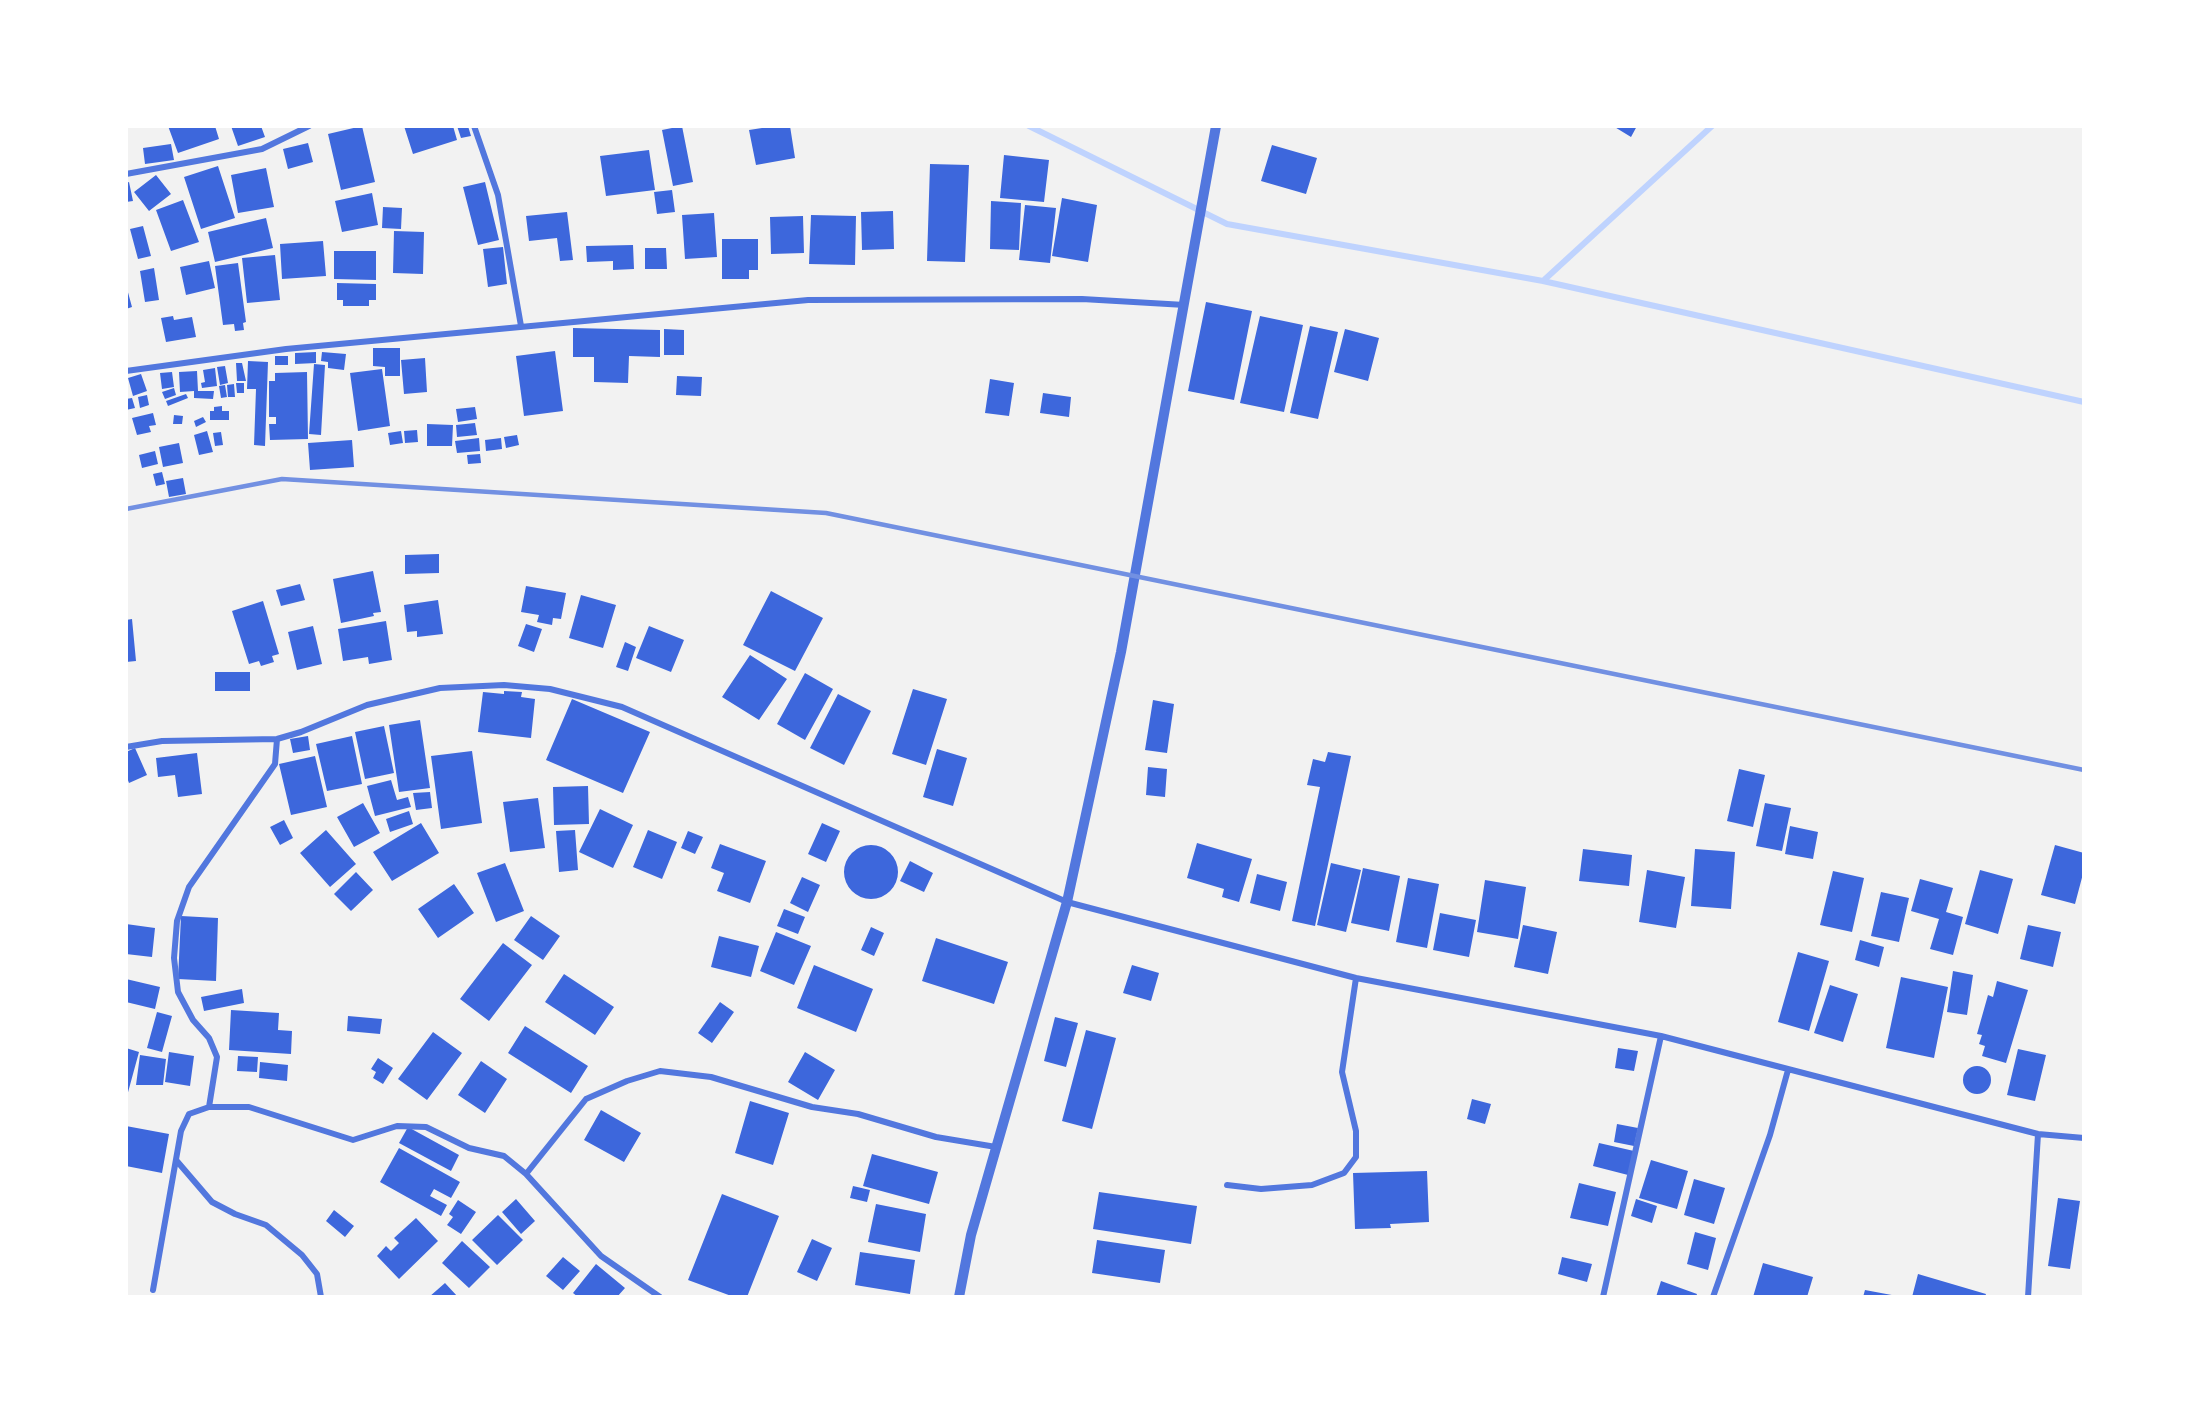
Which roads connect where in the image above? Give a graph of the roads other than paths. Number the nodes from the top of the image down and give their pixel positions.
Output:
1 (309, 126) edge
2 (474, 126) edge
3 (1216, 126) edge
4 (126, 174) edge
5 (1185, 305) junction
6 (521, 326) junction
7 (126, 371) edge
8 (277, 739) junction
9 (126, 747) edge
10 (1067, 902) junction
11 (1356, 978) junction
12 (1661, 1036) junction
13 (1788, 1070) junction
14 (209, 1107) junction
15 (2038, 1134) junction
16 (2084, 1138) edge
17 (996, 1147) junction
18 (176, 1160) junction
19 (526, 1174) junction
20 (1227, 1185) dead end
21 (153, 1290) dead end
22 (321, 1297) edge
23 (660, 1297) edge
24 (959, 1297) edge
25 (1603, 1297) edge
26 (1713, 1297) edge
27 (2028, 1297) edge

1 - 4 street
2 - 6 street
3 - 5 street
5 - 6 street
5 - 10 street
6 - 7 street
8 - 9 street
8 - 10 street
8 - 14 street
10 - 11 street
10 - 17 street
11 - 12 street
11 - 20 street
12 - 13 street
12 - 25 street
13 - 15 street
13 - 26 street
14 - 18 street
14 - 19 street
15 - 16 street
15 - 27 street
17 - 19 street
17 - 24 street
18 - 21 street
18 - 22 street
19 - 23 street

